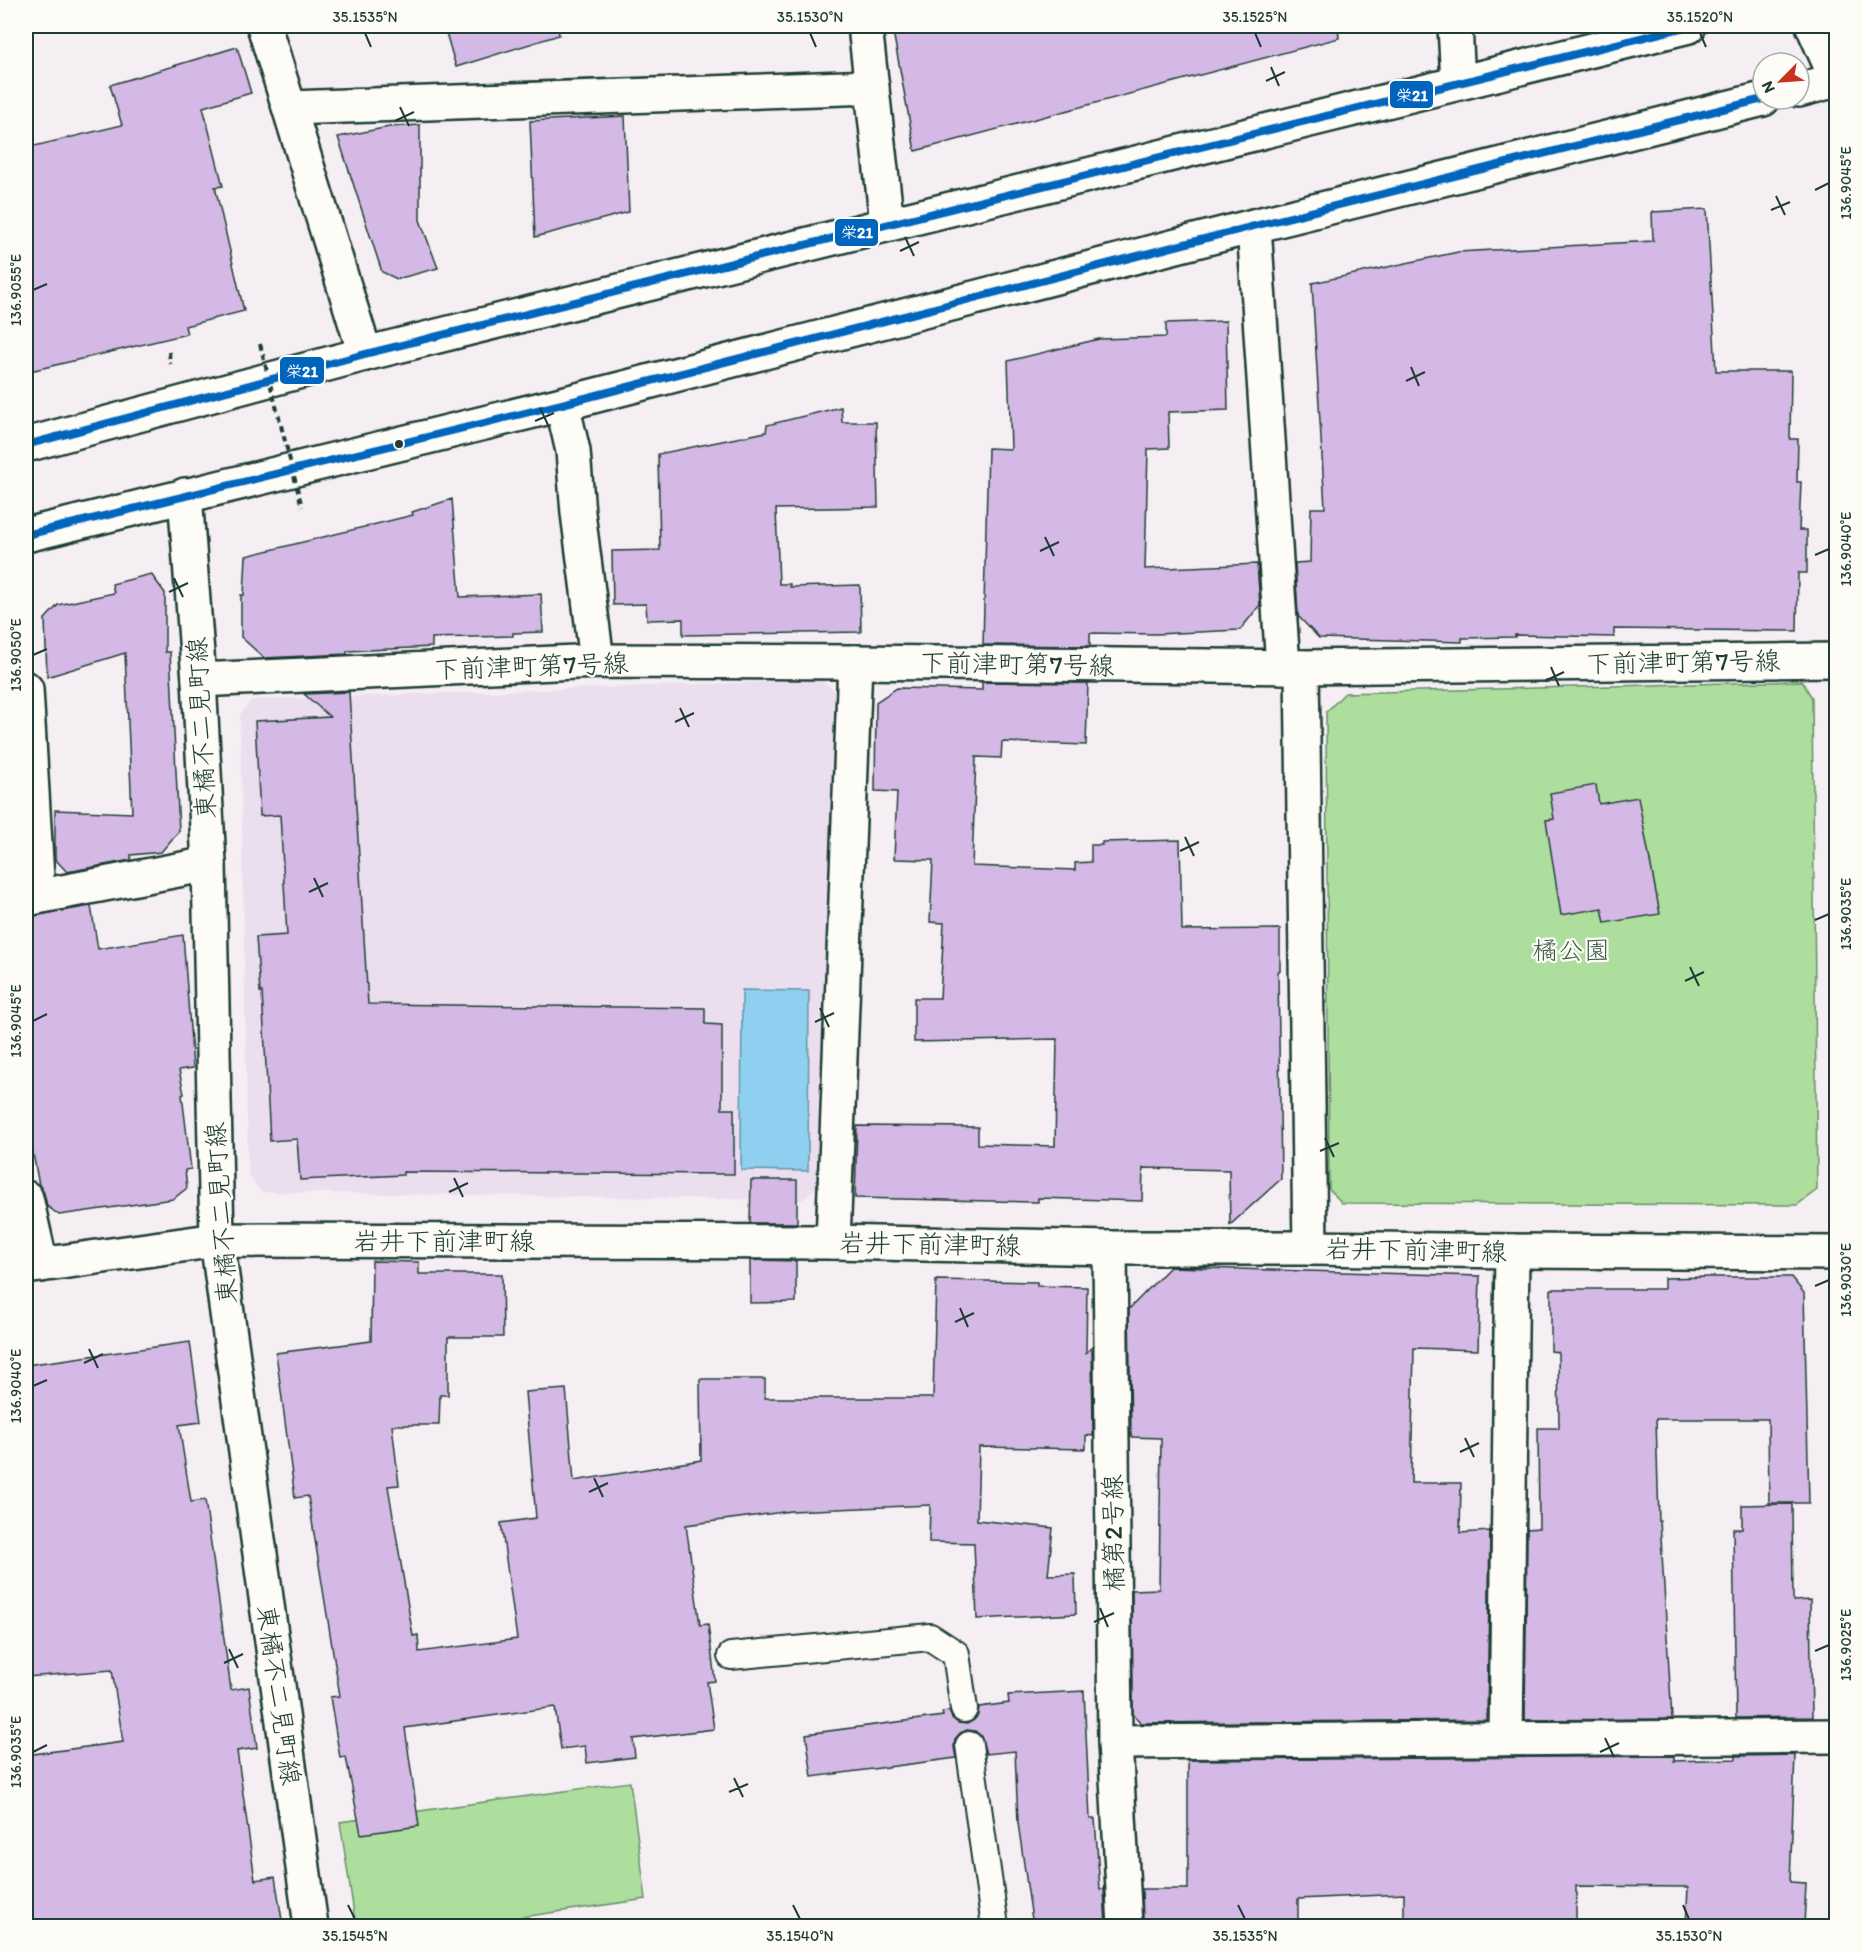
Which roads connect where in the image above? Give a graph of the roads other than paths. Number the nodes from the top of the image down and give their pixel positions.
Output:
1 (264, 26) edge
2 (865, 26) edge
3 (1455, 26) edge
4 (1689, 26) edge
5 (1813, 26) edge
6 (1836, 79) edge
7 (1458, 82) junction
8 (1811, 86) edge
9 (872, 87) junction
10 (1751, 102) edge
11 (290, 108) junction
12 (887, 224) junction
13 (1254, 226) junction
14 (365, 354) junction
15 (562, 404) junction
16 (26, 445) edge
17 (185, 495) junction
18 (26, 535) edge
19 (1836, 660) edge
20 (597, 662) junction
21 (855, 662) junction
22 (1292, 667) junction
23 (199, 680) junction
24 (26, 688) edge
25 (209, 864) junction
26 (32, 898) edge
27 (26, 1198) edge
28 (217, 1240) junction
29 (834, 1242) junction
30 (1110, 1248) junction
31 (1310, 1248) junction
32 (1512, 1251) junction
33 (1836, 1253) edge
34 (33, 1266) edge
35 (731, 1656) dead end
36 (964, 1709) dead end
37 (1836, 1736) edge
38 (1506, 1738) junction
39 (1115, 1742) junction
40 (969, 1745) dead end
41 (311, 1926) edge
42 (995, 1926) edge
43 (1125, 1926) edge

1 - 11 street
2 - 9 street
3 - 7 street
4 - 7 street
5 - 6 street
6 - 8 street
7 - 12 street
9 - 11 street
9 - 12 street
10 - 13 street
11 - 14 street
12 - 14 street
13 - 15 street
13 - 22 street
14 - 16 street
15 - 17 street
15 - 20 street
17 - 18 street
17 - 23 street, 東橘不二見町線
19 - 22 street, 下前津町第7号線
20 - 21 street, 下前津町第7号線
20 - 23 street, 下前津町第7号線
21 - 22 street, 下前津町第7号線
21 - 29 street
22 - 31 street
23 - 25 street, 東橘不二見町線
24 - 26 street
25 - 26 street
25 - 28 street, 東橘不二見町線
27 - 34 street
28 - 29 street, 岩井下前津町線
28 - 34 street, 岩井下前津町線
28 - 41 street, 東橘不二見町線
29 - 30 street, 岩井下前津町線
30 - 31 street, 岩井下前津町線
30 - 39 street, 橘第2号線
31 - 32 street, 岩井下前津町線
32 - 33 street, 岩井下前津町線
32 - 38 street
35 - 36 lane
37 - 38 street
38 - 39 street
39 - 43 street, 橘第2号線
40 - 42 lane

